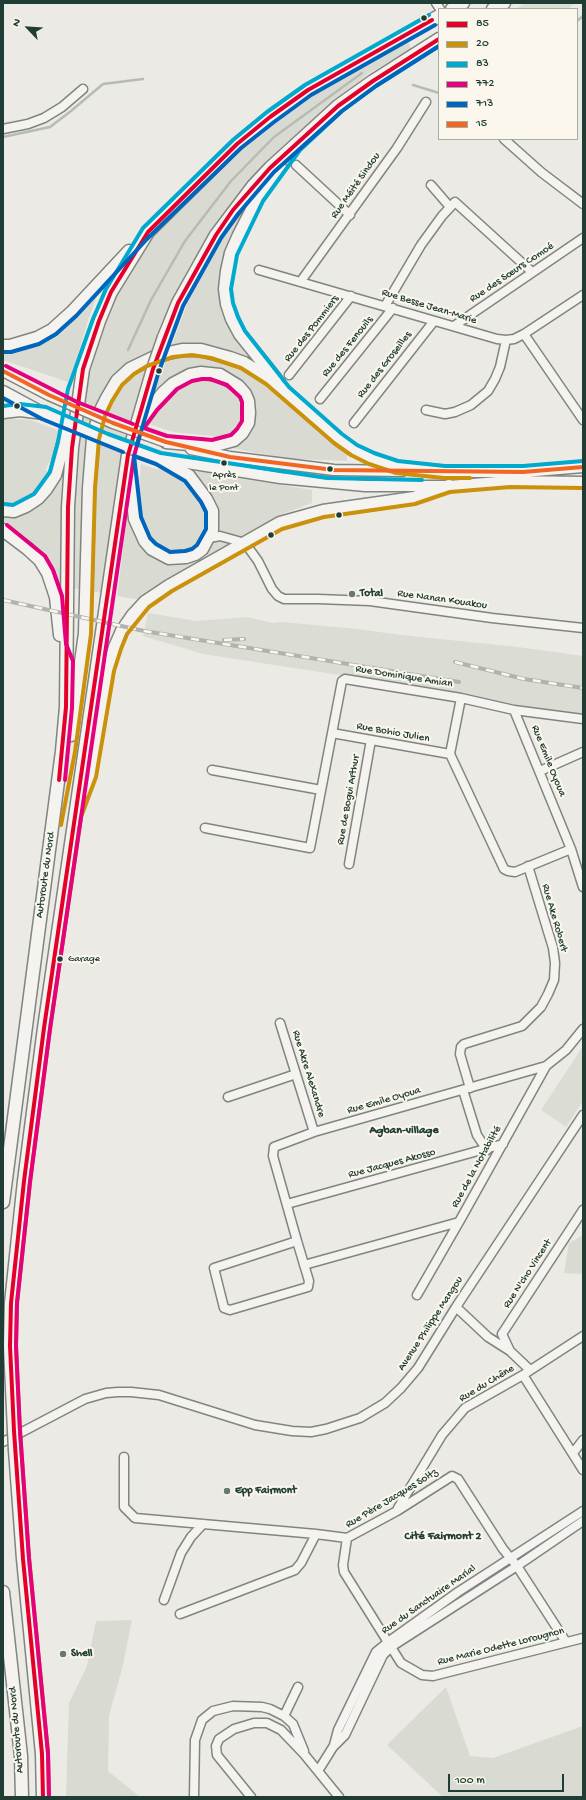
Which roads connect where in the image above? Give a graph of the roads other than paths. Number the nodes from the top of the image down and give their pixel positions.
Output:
1 (463, 3) edge
2 (504, 3) edge
3 (454, 8) edge
4 (495, 8) edge
5 (438, 17) edge
6 (438, 40) edge
7 (83, 89) dead end
8 (426, 102) dead end
9 (3, 129) edge
10 (505, 140) edge
11 (295, 146) junction
12 (296, 165) dead end
13 (431, 185) dead end
14 (582, 201) edge
15 (450, 207) junction
16 (350, 215) junction
17 (148, 232) junction
18 (583, 238) edge
19 (259, 270) dead end
20 (532, 272) junction
21 (302, 281) junction
22 (583, 295) edge
23 (351, 296) junction
24 (389, 307) junction
25 (434, 320) junction
26 (454, 326) junction
27 (524, 334) junction
28 (506, 340) junction
29 (3, 346) edge
30 (83, 369) junction
31 (3, 371) edge
32 (290, 375) dead end
33 (3, 391) edge
34 (286, 391) junction
35 (320, 399) dead end
36 (426, 410) dead end
37 (3, 412) edge
38 (44, 414) junction
39 (583, 420) edge
40 (354, 423) dead end
41 (134, 432) junction
42 (166, 442) junction
43 (128, 455) junction
44 (159, 459) junction
45 (583, 468) edge
46 (445, 472) junction
47 (583, 482) edge
48 (449, 486) junction
49 (3, 510) edge
50 (3, 530) edge
51 (209, 538) junction
52 (245, 543) junction
53 (583, 628) edge
54 (67, 661) junction
55 (460, 698) junction
56 (514, 710) junction
57 (583, 720) edge
58 (332, 733) junction
59 (371, 740) junction
60 (583, 752) edge
61 (450, 754) junction
62 (212, 770) dead end
63 (540, 771) junction
64 (321, 790) junction
65 (75, 816) junction
66 (205, 828) dead end
67 (571, 849) junction
68 (49, 857) junction
69 (349, 864) dead end
70 (528, 866) junction
71 (583, 887) edge
72 (280, 1024) dead end
73 (583, 1029) edge
74 (546, 1066) junction
75 (296, 1074) junction
76 (466, 1089) junction
77 (228, 1097) dead end
78 (581, 1121) edge
79 (314, 1132) junction
80 (503, 1144) junction
81 (487, 1150) junction
82 (3, 1202) edge
83 (286, 1204) junction
84 (583, 1210) edge
85 (459, 1222) junction
86 (297, 1241) junction
87 (304, 1265) junction
88 (416, 1295) dead end
89 (456, 1307) junction
90 (583, 1336) edge
91 (510, 1351) junction
92 (530, 1370) junction
93 (523, 1375) junction
94 (583, 1440) edge
95 (3, 1442) edge
96 (573, 1453) junction
97 (124, 1457) dead end
98 (583, 1470) edge
99 (396, 1511) junction
100 (583, 1511) edge
101 (583, 1521) edge
102 (203, 1524) junction
103 (316, 1534) junction
104 (347, 1538) junction
105 (511, 1558) junction
106 (517, 1566) junction
107 (3, 1592) edge
108 (458, 1592) junction
109 (164, 1600) dead end
110 (462, 1601) junction
111 (180, 1614) dead end
112 (583, 1638) edge
113 (566, 1642) junction
114 (389, 1644) junction
115 (298, 1687) dead end
116 (284, 1716) junction
117 (304, 1754) junction
118 (318, 1771) junction
119 (22, 1797) edge
120 (43, 1797) edge
121 (194, 1797) edge
122 (251, 1797) edge
123 (339, 1797) edge

1 - 3 highway
2 - 4 highway
5 - 17 highway, Autoroute du Nord
6 - 11 highway, Autoroute du Nord
7 - 9 street
8 - 16 street, Rue Méité Sindou
10 - 14 street
11 - 34 highway
11 - 41 highway, Autoroute du Nord, bridge
12 - 16 street
13 - 15 street
15 - 20 street
15 - 24 street, Rue des Fenouils
16 - 21 street, Rue Méité Sindou
17 - 29 highway
17 - 30 highway, Autoroute du Nord
18 - 20 street, Rue des Sœurs Comoé
19 - 21 street, Rue Besse Jean-Marie
20 - 26 street, Rue des Sœurs Comoé
21 - 23 street, Rue Besse Jean-Marie
22 - 27 street
23 - 24 street, Rue Besse Jean-Marie
23 - 32 street, Rue des Pommiers
24 - 25 street, Rue Besse Jean-Marie
24 - 35 street, Rue des Fenouils
25 - 26 street, Rue Besse Jean-Marie
25 - 40 street, Rue des Groseilles
26 - 28 street, Rue Besse Jean-Marie
27 - 28 street
27 - 39 street
28 - 36 street
30 - 49 highway
30 - 54 highway, Autoroute du Nord
31 - 42 main road, bridge
33 - 38 main road
34 - 46 highway
34 - 68 highway
37 - 38 highway
38 - 44 main road, bridge
41 - 42 highway
41 - 43 highway, Autoroute du Nord
42 - 46 main road
43 - 51 highway
43 - 65 highway, Autoroute du Nord
44 - 48 main road
44 - 51 highway
45 - 46 main road
47 - 48 main road
48 - 52 highway
50 - 54 highway
51 - 52 street
52 - 53 street, Rue Nanan Kouakou
52 - 65 highway
54 - 68 highway, Autoroute du Nord
55 - 56 street
55 - 58 street, Rue Dominique Amian
55 - 61 street, Rue Dominique Amian
56 - 57 street, Rue Emile Oyoua
56 - 63 street, Rue Emile Oyoua
58 - 59 street, Rue Bohio Julien
58 - 64 street, Rue Dominique Amian
59 - 61 street, Rue Bohio Julien
59 - 69 street, Rue de Bogui Arthur
60 - 63 street
61 - 70 street
62 - 64 street
63 - 67 street, Rue Emile Oyoua
64 - 66 street, Rue Dominique Amian
65 - 120 highway, Autoroute du Nord, bridge
67 - 70 street
67 - 71 street, Rue Emile Oyoua
68 - 82 highway, Autoroute du Nord
70 - 76 street, Rue Ake Robert
72 - 75 street, Rue Akre Alexandre
73 - 74 street, Rue Emile Oyoua
74 - 76 street, Rue Emile Oyoua
74 - 80 street, Rue de la Notabilité
75 - 77 street
75 - 79 street, Rue Akre Alexandre
76 - 79 street, Rue Emile Oyoua
76 - 81 street
78 - 89 street, Avenue Philippe Mangou
79 - 83 street, Rue Emile Oyoua
80 - 81 street, Rue Jacques Akosso
80 - 85 street, Rue de la Notabilité
81 - 83 street, Rue Jacques Akosso
83 - 86 street, Rue Emile Oyoua
84 - 91 street, Rue N'cho Vincent
85 - 87 street, Rue de la Notabilité
85 - 88 street
86 - 87 street, Rue Emile Oyoua
86 - 87 street, Rue Emile Oyoua
89 - 91 street
89 - 95 street, Avenue Philippe Mangou
90 - 92 street, Rue du Chêne
91 - 92 street
92 - 93 street, Rue du Chêne
93 - 96 street
93 - 99 street, Rue du Chêne
94 - 96 street
96 - 98 street
97 - 102 street, Rue Père Jacques Soltz
99 - 104 street, Rue Père Jacques Soltz
99 - 105 street, Rue Père Jacques Soltz
100 - 105 street, Rue du Sanctuaire Marial
101 - 106 street, Rue du Sanctuaire Marial
102 - 103 street, Rue Père Jacques Soltz
102 - 109 street
103 - 104 street, Rue Père Jacques Soltz
103 - 111 street
104 - 114 street, Rue Marie Odette Lorougnon
105 - 106 street, Rue Père Jacques Soltz
105 - 108 street, Rue du Sanctuaire Marial
106 - 110 street, Rue du Sanctuaire Marial
106 - 113 street, Rue Père Jacques Soltz
107 - 119 highway, Autoroute du Nord
108 - 110 street
108 - 114 street, Rue du Sanctuaire Marial
110 - 114 street, Rue du Sanctuaire Marial
112 - 113 street, Rue Marie Odette Lorougnon
113 - 114 street, Rue Marie Odette Lorougnon
114 - 118 street, Rue du Sanctuaire Marial
115 - 116 street
116 - 117 street
116 - 121 street
117 - 118 street
117 - 122 street
118 - 123 street

